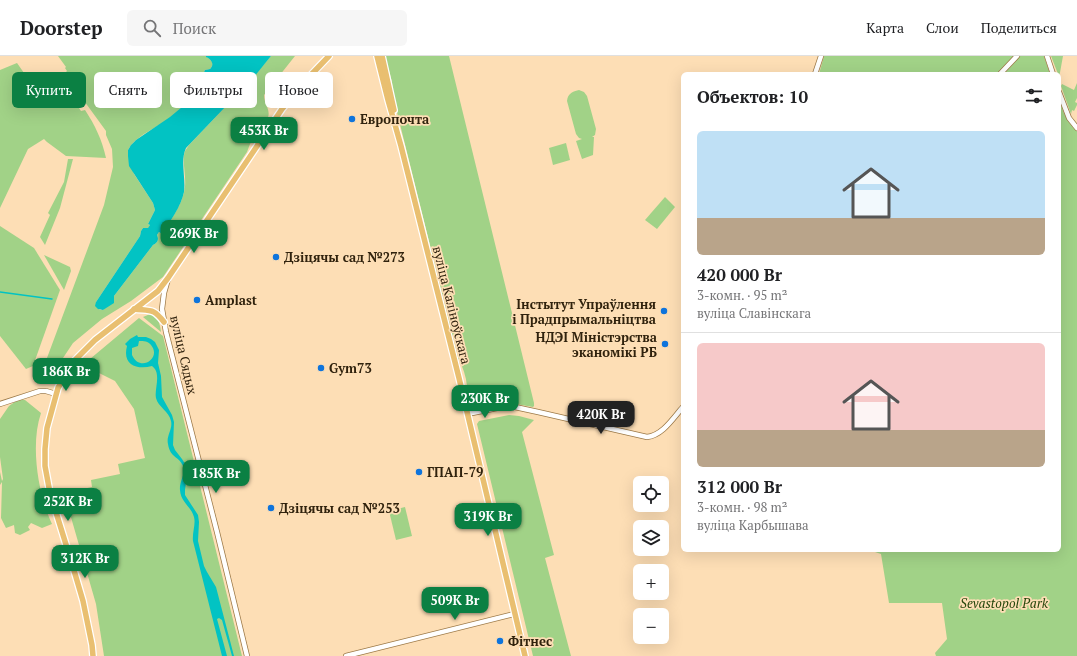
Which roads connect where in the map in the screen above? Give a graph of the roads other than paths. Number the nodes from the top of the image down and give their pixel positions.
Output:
1 (329, 56) edge
2 (377, 56) edge
3 (382, 56) edge
4 (821, 56) edge
5 (1017, 56) edge
6 (1047, 56) edge
7 (816, 72) edge
8 (1002, 72) edge
9 (1052, 72) edge
10 (1061, 98) edge
11 (1077, 128) edge
12 (401, 146) junction
13 (168, 278) junction
14 (134, 309) junction
15 (164, 322) junction
16 (56, 394) junction
17 (0, 404) edge
18 (681, 409) edge
19 (467, 414) junction
20 (514, 614) junction
21 (92, 656) edge
22 (247, 656) edge
23 (346, 656) edge
24 (525, 656) edge

1 - 13 main road, вуліца Сядых
2 - 12 main road, вуліца Каліноўскага
3 - 12 main road, вуліца Каліноўскага
4 - 7 street
5 - 8 street
6 - 9 street
10 - 11 street
12 - 19 main road, вуліца Каліноўскага
13 - 14 main road
13 - 15 street, вуліца Сядых
14 - 15 main road
14 - 16 main road
15 - 22 street, вуліца Сядых
16 - 17 street
16 - 21 main road
18 - 19 street
19 - 20 main road, вуліца Каліноўскага
20 - 23 street
20 - 24 main road, вуліца Каліноўскага

